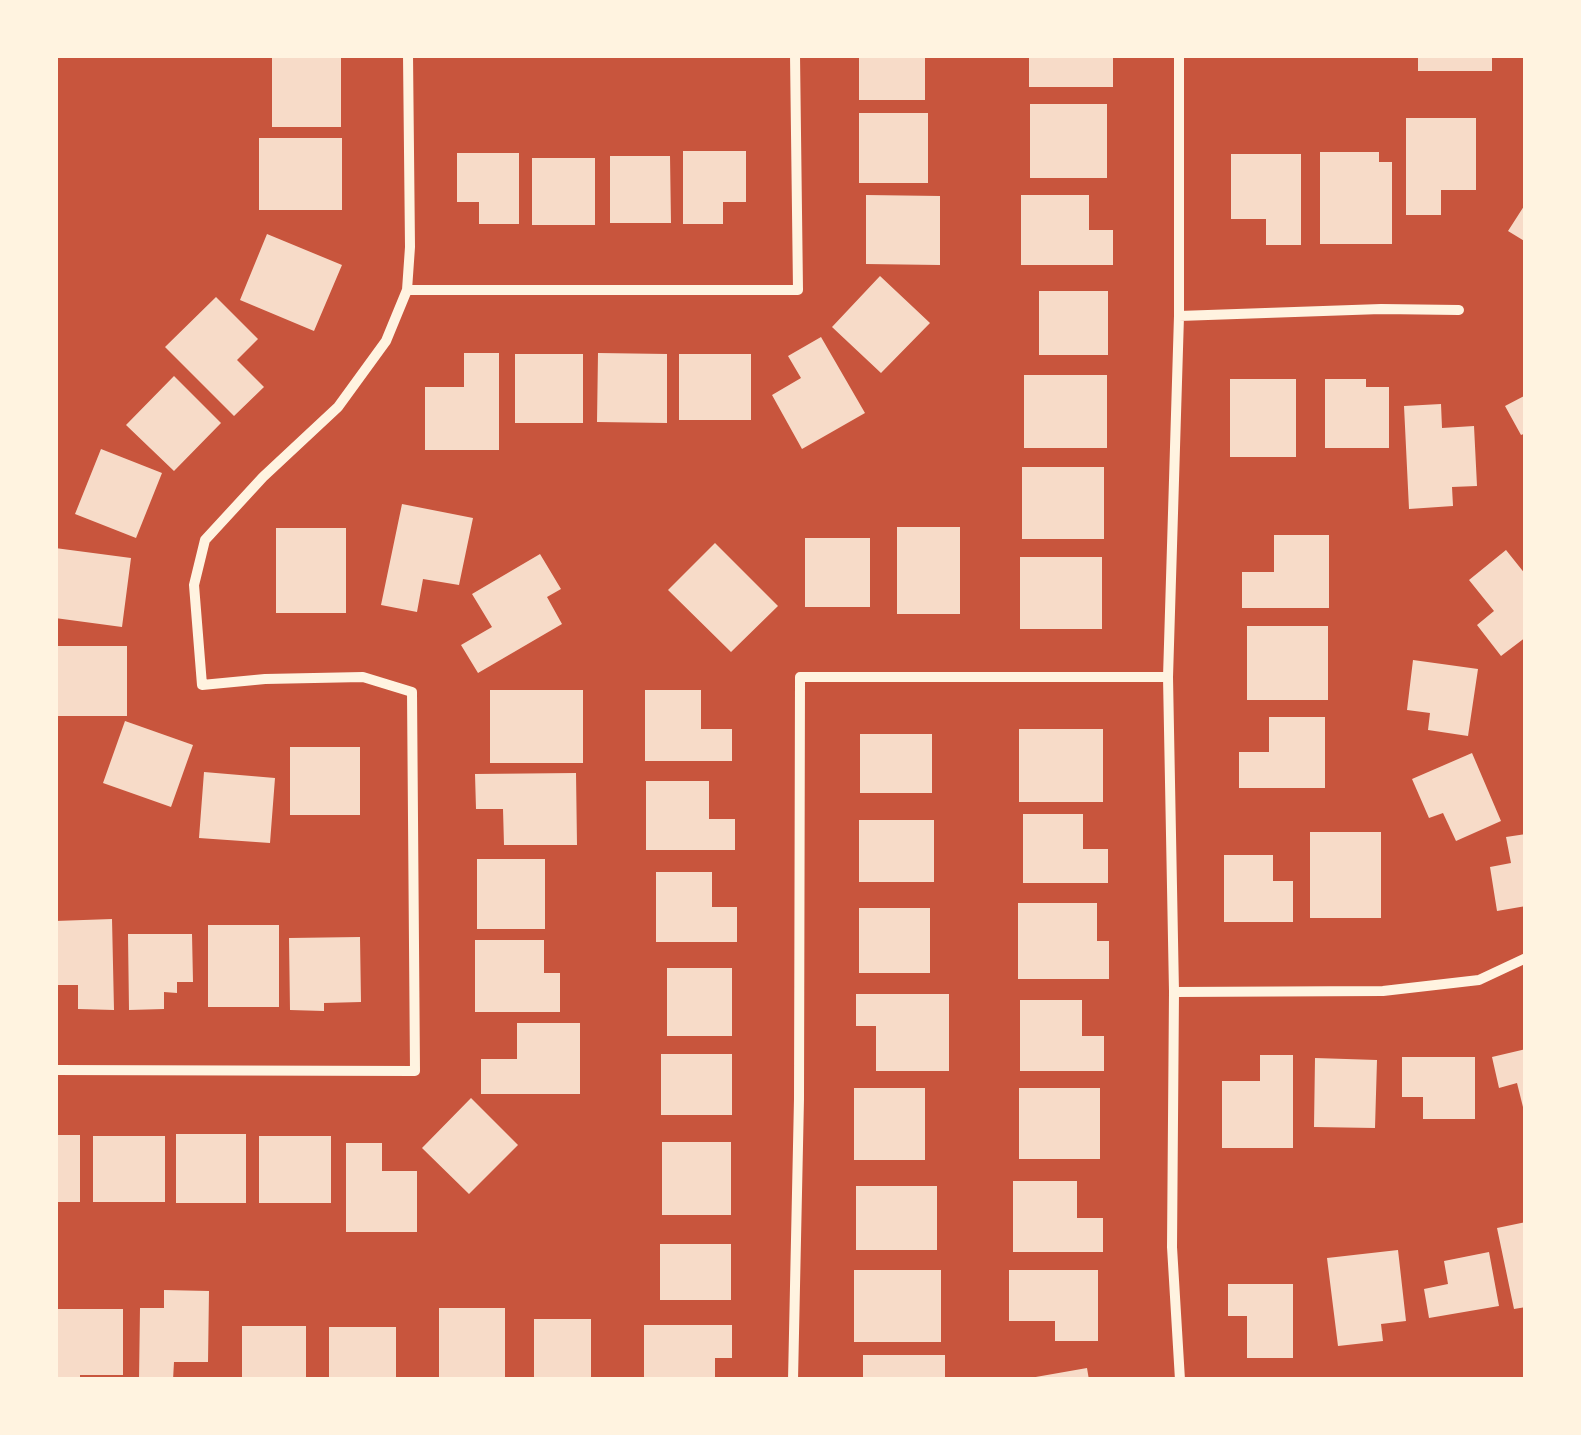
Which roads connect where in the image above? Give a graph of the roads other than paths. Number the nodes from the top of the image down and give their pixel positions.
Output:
1 (408, 55) edge
2 (795, 55) edge
3 (1179, 55) edge
4 (407, 290) junction
5 (1459, 310) dead end
6 (1179, 316) junction
7 (1168, 677) junction
8 (1526, 958) edge
9 (1174, 992) junction
10 (55, 1070) edge
11 (793, 1380) edge
12 (1180, 1380) edge

1 - 4 street
2 - 4 street
3 - 6 street
4 - 10 street
5 - 6 street
6 - 7 street
7 - 9 street
7 - 11 street
8 - 9 street
9 - 12 street

